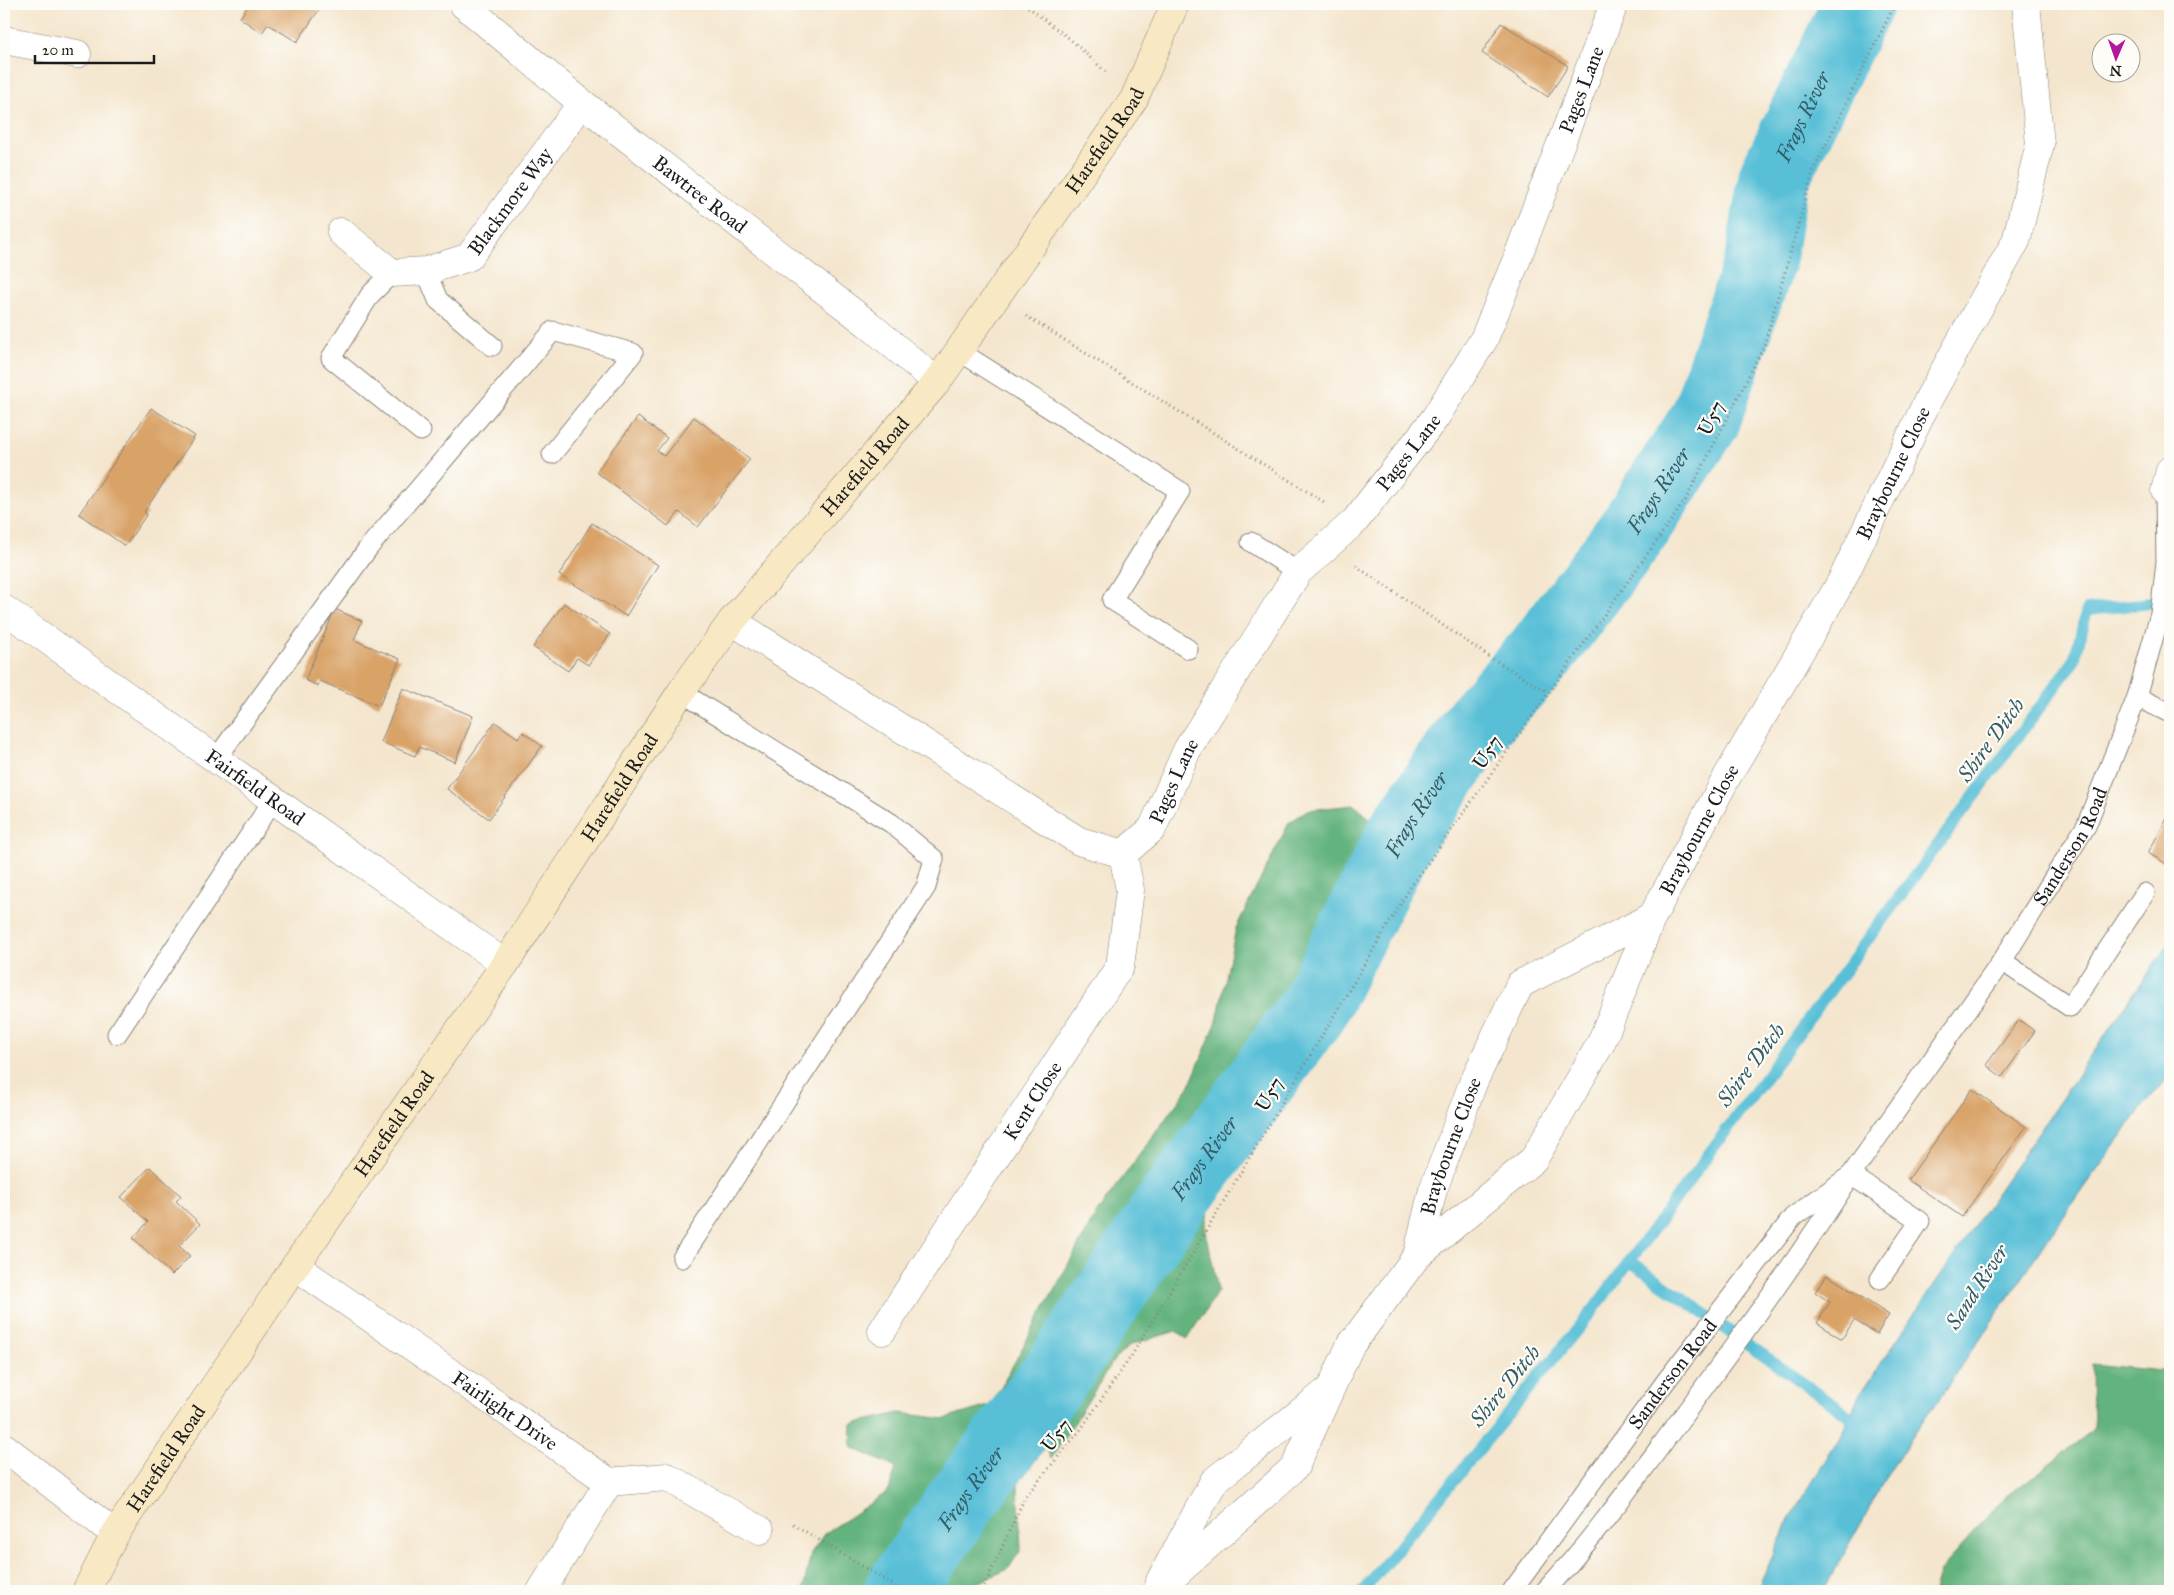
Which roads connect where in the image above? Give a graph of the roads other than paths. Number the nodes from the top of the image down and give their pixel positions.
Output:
1 (463, 4) edge
2 (1175, 4) edge
3 (2026, 4) edge
4 (1605, 7) edge
5 (4, 40) edge
6 (77, 54) dead end
7 (582, 103) junction
8 (341, 232) dead end
9 (426, 270) junction
10 (392, 273) junction
11 (492, 346) dead end
12 (959, 351) junction
13 (937, 382) junction
14 (421, 430) dead end
15 (552, 454) dead end
16 (2168, 485) edge
17 (1251, 542) dead end
18 (1298, 572) junction
19 (4, 609) edge
20 (732, 621) junction
21 (1188, 648) dead end
22 (681, 692) junction
23 (2137, 697) junction
24 (2170, 713) edge
25 (217, 758) junction
26 (274, 798) junction
27 (1123, 854) junction
28 (2145, 893) dead end
29 (1652, 918) junction
30 (2002, 961) junction
31 (505, 964) junction
32 (117, 1034) dead end
33 (1851, 1174) junction
34 (1417, 1256) junction
35 (682, 1258) dead end
36 (295, 1266) junction
37 (1880, 1279) dead end
38 (882, 1331) dead end
39 (1330, 1389) junction
40 (4, 1447) edge
41 (609, 1482) junction
42 (760, 1530) road end
43 (116, 1534) junction
44 (1564, 1570) junction
45 (86, 1591) edge
46 (541, 1591) edge
47 (1156, 1591) edge
48 (1512, 1591) edge
49 (1545, 1591) edge
50 (1558, 1591) edge

1 - 7 street, Bawtree Road
2 - 12 main road, Harefield Road
3 - 29 street, Braybourne Close
4 - 18 street, Pages Lane
5 - 6 street
7 - 9 street, Blackmore Way
7 - 13 street, Bawtree Road
8 - 10 street
9 - 10 street, Blackmore Way
9 - 11 lane
10 - 14 lane
12 - 13 main road, Harefield Road
12 - 21 lane
13 - 20 main road, Harefield Road
15 - 25 lane
16 - 23 lane, Sanderson Road
17 - 18 lane
18 - 27 street, Pages Lane
19 - 25 street, Fairfield Road
20 - 22 main road, Harefield Road
20 - 27 street
22 - 31 main road, Harefield Road
22 - 35 lane
23 - 24 lane
23 - 30 lane, Sanderson Road
25 - 26 street, Fairfield Road
26 - 31 street, Fairfield Road
26 - 32 lane
27 - 38 street, Kent Close
28 - 30 lane
29 - 34 street, Braybourne Close
29 - 34 street, Braybourne Close
30 - 33 lane, Sanderson Road
31 - 36 main road, Harefield Road
33 - 37 lane
33 - 44 lane, Sanderson Road
33 - 48 lane, Sanderson Road
34 - 39 street, Braybourne Close
36 - 41 street, Fairlight Drive
36 - 43 main road, Harefield Road
39 - 47 street, Braybourne Close
39 - 47 street
40 - 43 street
41 - 42 street
41 - 46 street
43 - 45 main road, Harefield Road
44 - 49 lane, Sanderson Road
44 - 50 lane

